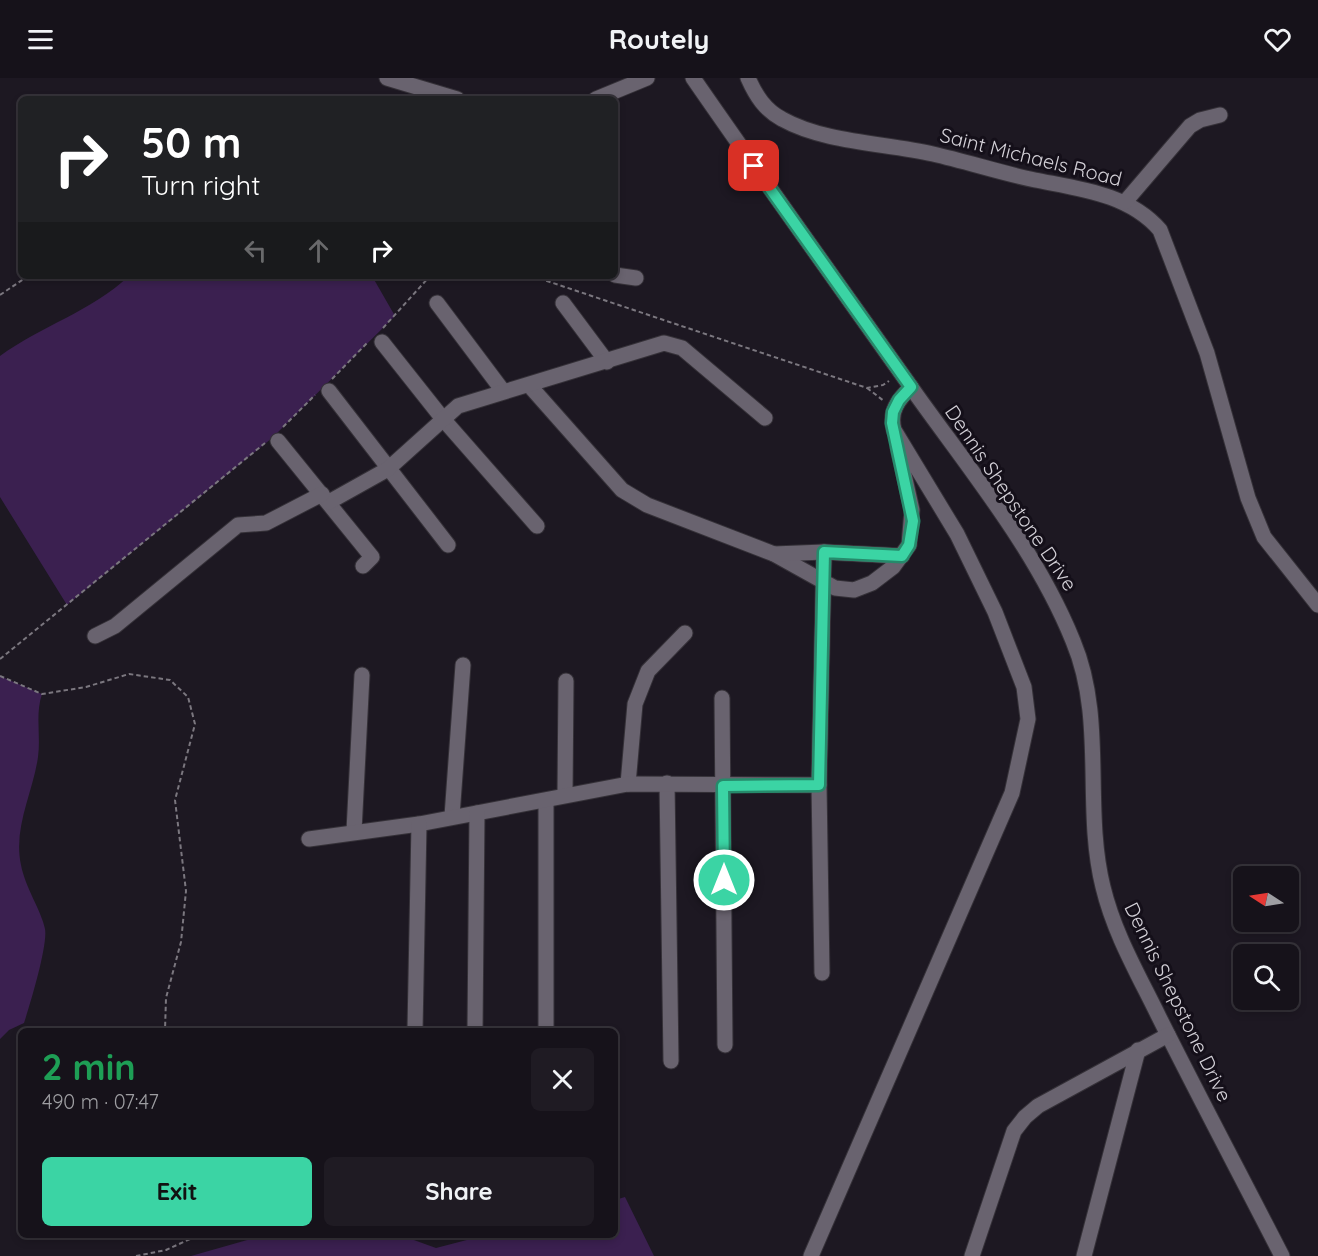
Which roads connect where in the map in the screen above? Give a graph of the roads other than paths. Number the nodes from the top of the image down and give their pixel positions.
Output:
1 (387, 78) edge
2 (647, 78) edge
3 (693, 78) edge
4 (748, 78) edge
5 (447, 96) edge
6 (603, 96) edge
7 (1220, 115) dead end
8 (1125, 202) junction
9 (618, 275) edge
10 (636, 278) dead end
11 (437, 303) dead end
12 (563, 303) dead end
13 (376, 338) road end
14 (608, 362) junction
15 (529, 385) junction
16 (326, 387) road end
17 (911, 387) junction
18 (503, 391) junction
19 (765, 418) dead end
20 (442, 419) junction
21 (894, 430) junction
22 (277, 436) road end
23 (388, 469) junction
24 (325, 498) junction
25 (537, 526) dead end
26 (448, 545) dead end
27 (824, 552) junction
28 (774, 554) junction
29 (902, 556) junction
30 (363, 566) dead end
31 (822, 582) junction
32 (1318, 605) edge
33 (685, 633) dead end
34 (94, 636) dead end
35 (463, 665) dead end
36 (362, 675) dead end
37 (566, 681) dead end
38 (722, 698) dead end
39 (667, 783) junction
40 (628, 784) junction
41 (819, 785) junction
42 (723, 786) junction
43 (565, 794) junction
44 (546, 801) junction
45 (477, 813) junction
46 (452, 816) junction
47 (419, 824) junction
48 (354, 831) junction
49 (309, 839) dead end
50 (822, 973) dead end
51 (415, 1028) edge
52 (475, 1028) edge
53 (546, 1028) edge
54 (1168, 1035) junction
55 (725, 1045) dead end
56 (1138, 1050) junction
57 (671, 1061) dead end
58 (811, 1256) edge
59 (972, 1256) edge
60 (1083, 1256) edge
61 (1282, 1256) edge

1 - 5 street
2 - 6 street
3 - 17 street, Dennis Shepstone Drive
4 - 8 street, Saint Michaels Road
7 - 8 street
8 - 32 street, Saint Michaels Road
9 - 10 street
11 - 18 street
12 - 14 street
13 - 20 street
14 - 15 street
14 - 19 street
15 - 18 street
15 - 28 street
16 - 23 street
17 - 21 street
17 - 54 street, Dennis Shepstone Drive
18 - 20 street
20 - 23 street
20 - 25 street
21 - 29 street
21 - 58 street
22 - 24 street
23 - 24 street
23 - 26 street
24 - 30 street
24 - 34 street
27 - 28 street
27 - 29 street
27 - 31 street
28 - 31 street
29 - 31 street
31 - 41 street
33 - 40 street
35 - 46 street
36 - 48 street
37 - 43 street
38 - 42 street
39 - 40 street
39 - 42 street
39 - 57 street
40 - 43 street
41 - 42 street
41 - 50 street
42 - 55 street
43 - 44 street
44 - 45 street
44 - 53 street
45 - 46 street
45 - 52 street
46 - 47 street
47 - 48 street
47 - 51 street
48 - 49 street
54 - 56 street
54 - 61 street, Dennis Shepstone Drive
56 - 59 street
56 - 60 street

